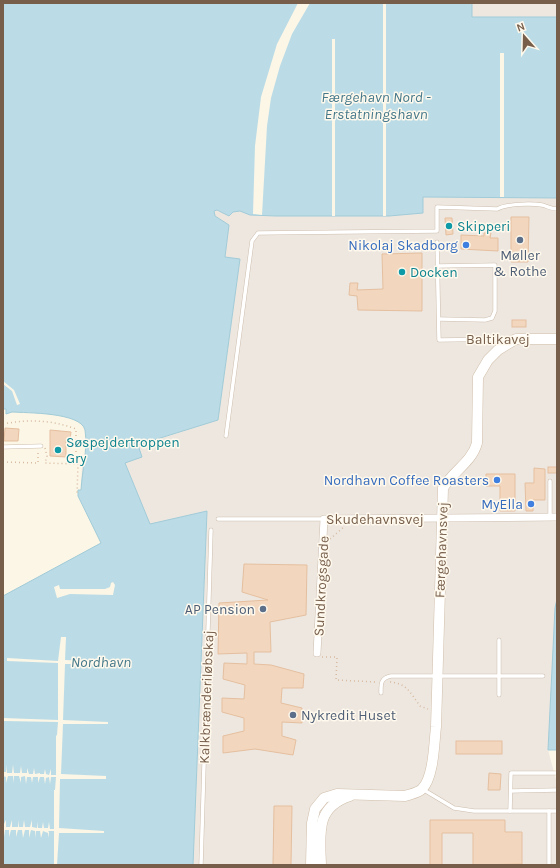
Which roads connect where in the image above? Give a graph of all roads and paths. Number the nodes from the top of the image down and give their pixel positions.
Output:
1 (557, 209) edge
2 (437, 242) dead end
3 (438, 266) junction
4 (439, 319) junction
5 (516, 339) junction
6 (557, 339) edge
7 (3, 424) edge
8 (226, 436) dead end
9 (41, 446) junction
10 (3, 447) edge
11 (3, 462) edge
12 (76, 464) junction
13 (550, 481) dead end
14 (77, 496) dead end
15 (554, 517) edge
16 (218, 519) dead end
17 (324, 519) junction
18 (352, 519) junction
19 (442, 519) junction
20 (211, 530) dead end
21 (322, 546) junction
22 (500, 640) dead end
23 (317, 653) joint
24 (543, 676) dead end
25 (438, 677) junction
26 (499, 677) junction
27 (381, 682) junction
28 (381, 693) dead end
29 (499, 695) dead end
30 (436, 709) junction
31 (557, 773) edge
32 (422, 789) junction
33 (557, 790) edge
34 (510, 791) junction
35 (352, 795) junction
36 (510, 811) junction
37 (549, 811) junction
38 (557, 811) edge
39 (201, 865) edge
40 (311, 865) edge
41 (321, 865) edge
42 (549, 865) edge

1 - 8 lane
2 - 3 lane
3 - 4 lane
3 - 4 lane
4 - 5 lane, Baltikavej
5 - 6 street, Baltikavej
5 - 19 street, Færgehavnsvej
7 - 12 path
9 - 10 lane
9 - 11 path
9 - 12 path
12 - 14 path
13 - 15 lane
15 - 19 street, Skudehavnsvej
16 - 17 lane, Skudehavnsvej
17 - 18 street, Skudehavnsvej
17 - 21 street, Sundkrogsgade
18 - 19 street, Skudehavnsvej
18 - 21 path
19 - 25 street, Færgehavnsvej
20 - 39 lane, Kalkbrænderiløbskaj
21 - 23 street, Sundkrogsgade
22 - 26 lane
23 - 27 path
24 - 26 lane
25 - 26 lane
25 - 27 lane
25 - 30 street, Færgehavnsvej
26 - 29 lane
27 - 28 lane
27 - 30 path
30 - 32 street, Færgehavnsvej
31 - 34 lane
32 - 35 street
32 - 36 lane
33 - 34 lane
34 - 36 lane
35 - 40 street
35 - 41 street
36 - 37 lane
37 - 38 lane
37 - 42 lane

